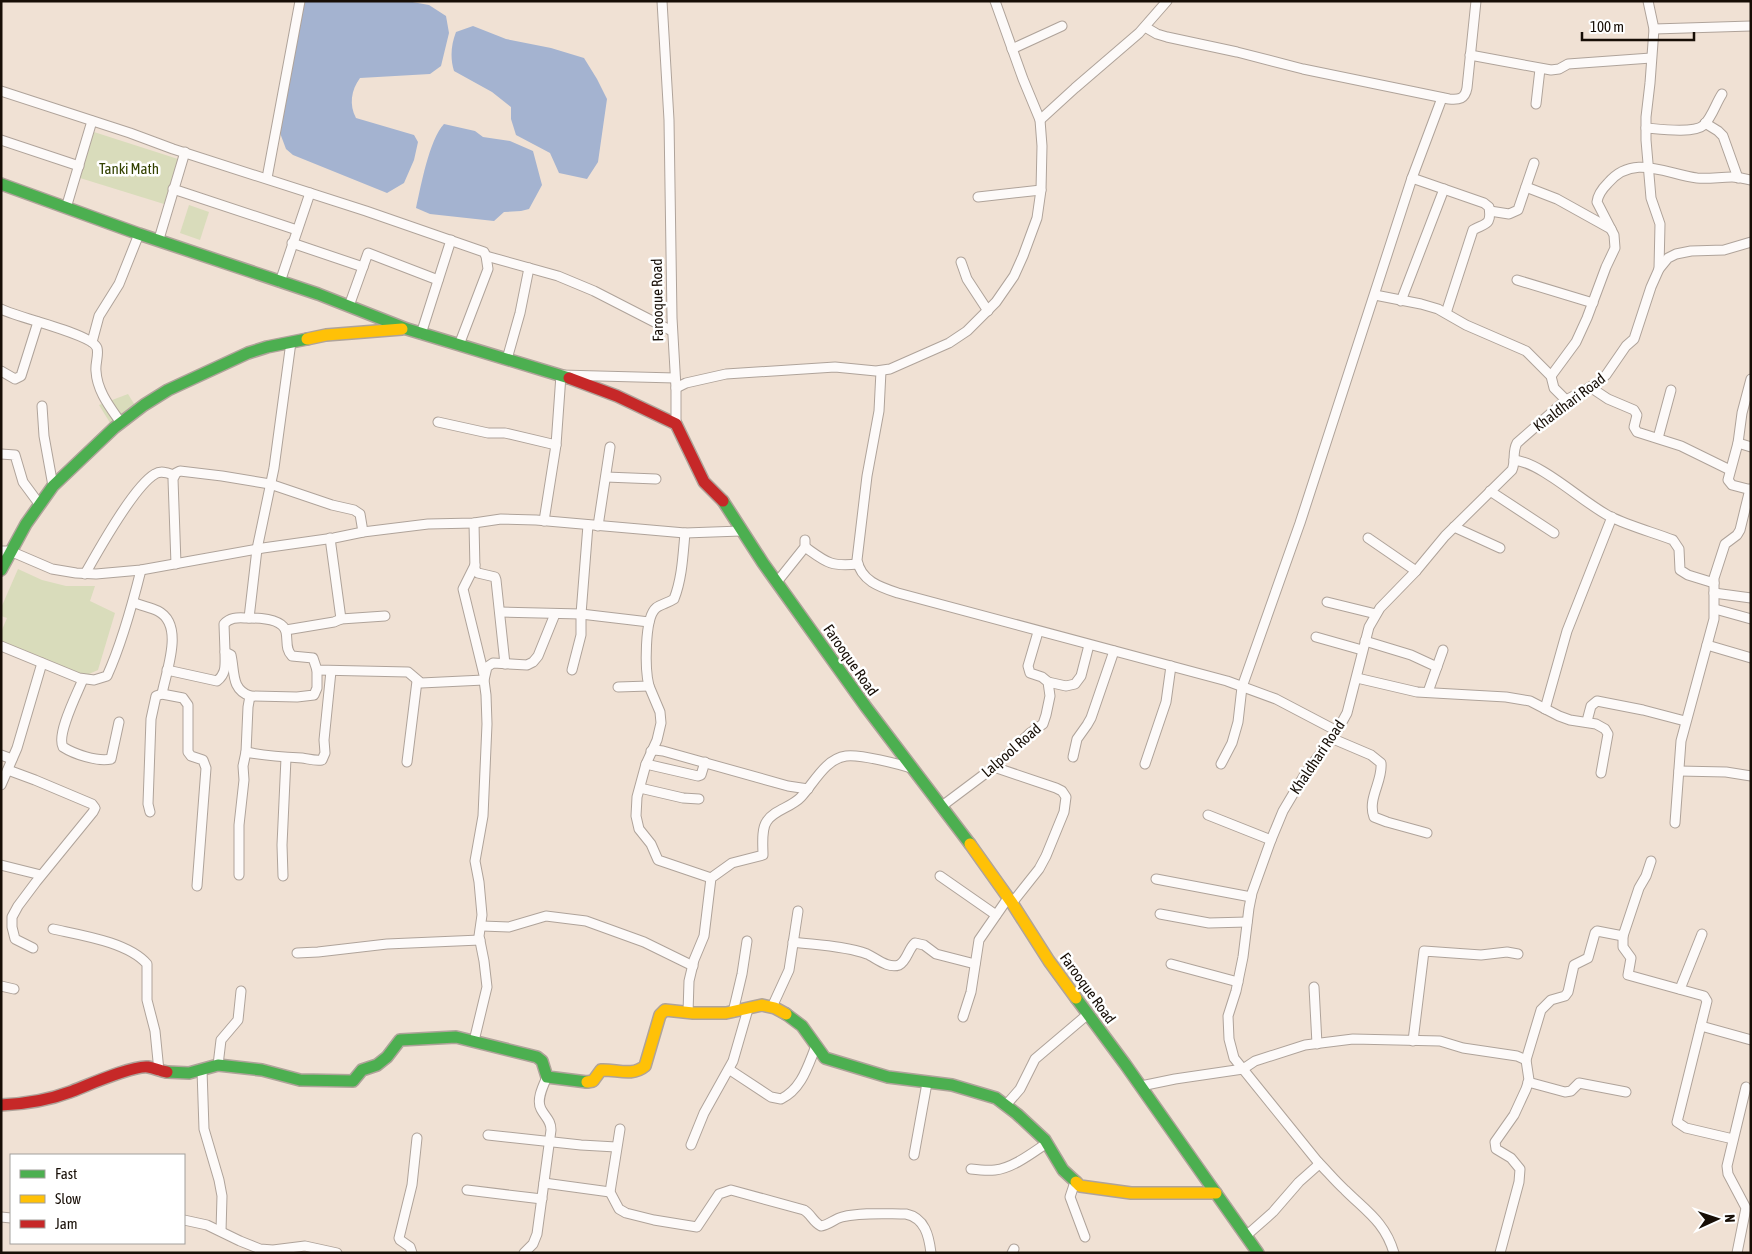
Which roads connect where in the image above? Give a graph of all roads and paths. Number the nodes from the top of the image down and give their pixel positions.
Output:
1 (300, 1) edge
2 (662, 1) edge
3 (995, 1) edge
4 (1168, 1) edge
5 (1476, 1) edge
6 (1648, 1) edge
7 (1062, 26) dead end
8 (1751, 26) edge
9 (1145, 27) junction
10 (1654, 29) junction
11 (1012, 49) junction
12 (1470, 55) junction
13 (1651, 58) junction
14 (1540, 69) junction
15 (1, 91) edge
16 (1722, 94) dead end
17 (1442, 98) junction
18 (1536, 104) dead end
19 (1040, 120) junction
20 (92, 121) junction
21 (1706, 123) junction
22 (1646, 128) junction
23 (1, 140) edge
24 (185, 152) junction
25 (1534, 163) dead end
26 (79, 166) junction
27 (1648, 167) junction
28 (267, 178) junction
29 (1412, 178) junction
30 (1738, 178) junction
31 (1751, 180) edge
32 (1, 184) edge
33 (1526, 187) junction
34 (173, 189) junction
35 (1444, 189) junction
36 (1041, 190) junction
37 (310, 193) junction
38 (978, 198) dead end
39 (66, 208) junction
40 (1490, 211) junction
41 (297, 230) junction
42 (1611, 230) junction
43 (139, 234) junction
44 (159, 240) junction
45 (451, 240) junction
46 (1751, 242) edge
47 (292, 243) junction
48 (486, 256) junction
49 (961, 262) dead end
50 (363, 266) junction
51 (529, 268) junction
52 (1659, 269) junction
53 (438, 280) junction
54 (1517, 280) dead end
55 (280, 282) junction
56 (1375, 295) junction
57 (1401, 301) junction
58 (1593, 304) junction
59 (349, 306) junction
60 (1, 309) edge
61 (988, 311) junction
62 (1446, 313) junction
63 (38, 322) junction
64 (407, 329) junction
65 (672, 331) junction
66 (422, 334) junction
67 (92, 342) junction
68 (292, 342) junction
69 (459, 345) junction
70 (507, 358) junction
71 (1, 371) edge
72 (882, 371) junction
73 (561, 375) junction
74 (1551, 376) junction
75 (1751, 379) edge
76 (676, 383) junction
77 (1590, 387) junction
78 (1671, 390) dead end
79 (1566, 400) junction
80 (42, 406) dead end
81 (438, 422) dead end
82 (121, 423) junction
83 (676, 424) junction
84 (1658, 438) junction
85 (1738, 443) junction
86 (556, 445) junction
87 (1751, 447) edge
88 (610, 448) dead end
89 (1, 454) edge
90 (1514, 460) junction
91 (1730, 470) junction
92 (174, 475) junction
93 (606, 477) junction
94 (656, 479) dead end
95 (270, 484) junction
96 (53, 486) junction
97 (1750, 490) edge
98 (1490, 491) junction
99 (40, 505) junction
100 (1612, 517) junction
101 (544, 521) junction
102 (474, 523) junction
103 (588, 525) junction
104 (598, 526) junction
105 (1454, 527) junction
106 (741, 531) junction
107 (364, 532) junction
108 (685, 533) junction
109 (1554, 533) dead end
110 (330, 538) junction
111 (1368, 538) dead end
112 (1500, 548) dead end
113 (257, 549) junction
114 (6, 551) edge
115 (176, 564) junction
116 (858, 564) junction
117 (475, 565) junction
118 (1, 570) edge
119 (141, 570) junction
120 (1416, 571) junction
121 (86, 574) junction
122 (777, 582) junction
123 (1714, 583) junction
124 (1714, 593) junction
125 (1751, 598) edge
126 (133, 602) junction
127 (1327, 602) dead end
128 (1715, 609) junction
129 (500, 612) junction
130 (555, 614) junction
131 (580, 614) junction
132 (1376, 614) junction
133 (385, 616) dead end
134 (249, 618) junction
135 (340, 619) junction
136 (1751, 619) edge
137 (649, 622) junction
138 (286, 630) junction
139 (1038, 632) junction
140 (1316, 637) dead end
141 (1089, 645) junction
142 (1707, 645) junction
143 (1, 646) edge
144 (1363, 646) junction
145 (1443, 650) dead end
146 (1114, 651) junction
147 (225, 652) junction
148 (1751, 658) edge
149 (42, 663) junction
150 (505, 664) junction
151 (1171, 666) junction
152 (1437, 667) junction
153 (167, 670) junction
154 (317, 670) junction
155 (572, 670) dead end
156 (331, 671) junction
157 (484, 678) junction
158 (1357, 678) junction
159 (83, 679) junction
160 (417, 681) junction
161 (1048, 682) junction
162 (648, 686) junction
163 (618, 687) dead end
164 (1242, 687) junction
165 (1428, 692) junction
166 (162, 694) junction
167 (250, 696) junction
168 (1545, 709) junction
169 (1685, 721) junction
170 (119, 722) dead end
171 (1587, 722) junction
172 (1334, 734) junction
173 (651, 751) junction
174 (246, 752) junction
175 (1, 755) edge
176 (1073, 757) dead end
177 (286, 758) junction
178 (12, 759) junction
179 (408, 762) dead end
180 (705, 762) junction
181 (646, 764) junction
182 (1146, 764) dead end
183 (1221, 764) dead end
184 (994, 767) junction
185 (914, 769) junction
186 (8, 770) junction
187 (1679, 771) junction
188 (1601, 774) dead end
189 (1751, 776) edge
190 (1, 785) edge
191 (640, 788) junction
192 (808, 789) junction
193 (699, 799) dead end
194 (942, 806) junction
195 (150, 812) dead end
196 (1208, 815) dead end
197 (1675, 823) dead end
198 (1428, 833) dead end
199 (1270, 840) junction
200 (1651, 861) dead end
201 (1, 865) edge
202 (41, 875) junction
203 (239, 875) dead end
204 (284, 876) dead end
205 (940, 876) dead end
206 (710, 878) junction
207 (1156, 879) dead end
208 (197, 886) dead end
209 (1251, 896) junction
210 (1010, 901) junction
211 (798, 911) dead end
212 (1160, 914) dead end
213 (996, 915) junction
214 (1247, 922) junction
215 (482, 926) junction
216 (53, 929) dead end
217 (1702, 934) dead end
218 (1623, 936) junction
219 (480, 940) junction
220 (747, 941) dead end
221 (793, 942) junction
222 (33, 948) dead end
223 (297, 952) dead end
224 (1518, 954) dead end
225 (975, 964) junction
226 (1171, 964) dead end
227 (693, 966) junction
228 (1238, 982) junction
229 (1, 986) edge
230 (1314, 987) dead end
231 (1680, 989) junction
232 (14, 990) dead end
233 (241, 991) dead end
234 (772, 1007) junction
235 (748, 1009) junction
236 (733, 1012) junction
237 (688, 1013) junction
238 (1088, 1014) junction
239 (963, 1017) dead end
240 (1701, 1026) junction
241 (1751, 1040) edge
242 (474, 1041) junction
243 (1412, 1041) junction
244 (1317, 1044) junction
245 (816, 1046) junction
246 (1526, 1060) junction
247 (218, 1065) junction
248 (1243, 1069) junction
249 (202, 1070) junction
250 (730, 1070) junction
251 (159, 1071) junction
252 (547, 1077) junction
253 (928, 1082) junction
254 (1528, 1082) junction
255 (1141, 1086) junction
256 (1746, 1088) dead end
257 (1626, 1092) dead end
258 (1, 1106) edge
259 (1006, 1106) junction
260 (620, 1129) dead end
261 (488, 1135) dead end
262 (417, 1138) dead end
263 (1733, 1139) junction
264 (550, 1141) junction
265 (1047, 1143) junction
266 (691, 1145) dead end
267 (616, 1147) junction
268 (914, 1155) dead end
269 (1318, 1162) junction
270 (971, 1169) dead end
271 (1075, 1182) junction
272 (544, 1183) junction
273 (467, 1190) dead end
274 (610, 1192) junction
275 (1216, 1193) junction
276 (542, 1199) junction
277 (185, 1220) edge
278 (221, 1231) junction
279 (1085, 1236) dead end
280 (1247, 1236) junction
281 (276, 1251) edge
282 (337, 1253) edge
283 (412, 1253) edge
284 (524, 1253) edge
285 (931, 1253) edge
286 (1258, 1253) edge
287 (1394, 1253) edge
288 (1500, 1253) edge
289 (1736, 1253) edge

1 - 28 street
2 - 65 street, Farooque Road
3 - 11 street
4 - 9 street
5 - 12 street
6 - 10 street
7 - 11 street
8 - 10 street
9 - 17 street
9 - 19 street
10 - 13 street
11 - 19 street
12 - 14 street
12 - 17 street
13 - 14 street
13 - 22 street
14 - 18 street
15 - 20 street
16 - 21 street
17 - 29 street
19 - 36 street
20 - 24 street
20 - 26 street
21 - 22 street
21 - 30 street
22 - 27 street
23 - 26 street
24 - 28 street
24 - 34 street
25 - 33 street
26 - 39 street
27 - 30 street
27 - 42 street
27 - 52 street
28 - 37 street
29 - 35 street
29 - 56 street
30 - 31 street
32 - 39 street
33 - 40 street
33 - 42 street
34 - 41 street
34 - 44 street
35 - 40 street
35 - 57 street
36 - 38 street
36 - 61 street
37 - 41 street
37 - 45 street
39 - 43 street
40 - 62 street
41 - 47 street
42 - 58 street
43 - 44 street
43 - 67 street
44 - 55 street
45 - 48 street
45 - 53 street
46 - 52 street
47 - 50 street
47 - 55 street
48 - 51 street
48 - 69 street
49 - 61 street
50 - 53 street
50 - 59 street
51 - 65 street
51 - 70 street
52 - 77 street, Khaldhari Road
53 - 66 street
54 - 58 street
55 - 59 street
56 - 57 street
56 - 164 street
57 - 62 street
58 - 74 street
59 - 64 street
60 - 63 street
61 - 72 street
62 - 74 street
63 - 67 street
63 - 71 street
64 - 66 street
64 - 68 street
65 - 76 street, Farooque Road
66 - 69 street
67 - 82 street
68 - 82 street
68 - 95 street
69 - 70 street
70 - 73 street
72 - 76 street
72 - 116 street
73 - 76 street
73 - 83 street
73 - 86 street
74 - 79 street
75 - 85 street
76 - 83 street, Farooque Road
77 - 79 street, Khaldhari Road
77 - 84 street
78 - 84 street
79 - 90 street, Khaldhari Road
80 - 96 street
81 - 86 street
82 - 96 street
83 - 106 street, Farooque Road
84 - 91 street
85 - 87 street
85 - 91 street
86 - 101 street
88 - 93 street
89 - 99 street
90 - 98 street, Khaldhari Road
90 - 100 street
91 - 97 street
92 - 95 street
92 - 115 street
92 - 121 street
93 - 94 street
93 - 104 street
95 - 107 street
95 - 113 street
96 - 99 street
97 - 123 street
98 - 105 street, Khaldhari Road
98 - 109 street
99 - 114 street
100 - 123 street
100 - 168 street
101 - 102 street
101 - 103 street
102 - 107 street
102 - 117 street
103 - 104 street
103 - 131 street
104 - 108 street
105 - 112 street
105 - 120 street, Khaldhari Road
106 - 108 street
106 - 122 street, Farooque Road
107 - 110 street
108 - 137 street
110 - 113 street
110 - 135 street
111 - 120 street
113 - 115 street
113 - 134 street
114 - 118 street
114 - 121 street
115 - 119 street
116 - 122 street
116 - 139 street
117 - 129 street
117 - 157 street
119 - 121 street
119 - 126 street
120 - 132 street, Khaldhari Road
122 - 185 street, Farooque Road
123 - 124 street
124 - 125 street
124 - 128 street
126 - 153 street
126 - 159 street
127 - 132 street
128 - 136 street
128 - 142 street
129 - 130 street
129 - 150 street
130 - 131 street
130 - 150 street
131 - 137 street
131 - 155 street
132 - 144 street, Khaldhari Road
133 - 135 street
134 - 138 street
134 - 147 street
135 - 138 street
137 - 162 street
138 - 154 street
139 - 141 street
139 - 161 street
140 - 144 street
141 - 146 street
141 - 161 street
142 - 148 street
142 - 169 street
143 - 149 street
144 - 152 street
144 - 158 street, Khaldhari Road
145 - 152 street
146 - 151 street
146 - 176 street
147 - 153 street
147 - 167 street
149 - 159 street
149 - 178 street
150 - 157 street
151 - 164 street
151 - 182 street
152 - 165 street
153 - 166 street
154 - 156 street
154 - 167 street
156 - 160 street
156 - 177 street
157 - 160 street
157 - 215 street
158 - 165 street
158 - 172 street, Khaldhari Road
159 - 170 street
160 - 179 street
161 - 184 street, Lalpool Road
162 - 163 street
162 - 173 street
164 - 172 street
164 - 183 street
165 - 168 street
166 - 195 street
166 - 208 street
167 - 174 street
168 - 171 street
169 - 171 street
169 - 187 street
171 - 188 street
172 - 198 street
172 - 199 street, Khaldhari Road
173 - 180 street
173 - 181 street
174 - 177 street
174 - 203 street
175 - 178 street
177 - 204 street
178 - 186 street
180 - 181 street
180 - 192 street
181 - 191 street
184 - 194 street, Lalpool Road
184 - 210 street
185 - 192 street
185 - 194 street, Farooque Road
186 - 190 street
186 - 202 street
187 - 189 street
187 - 197 street
191 - 193 street
191 - 206 street
192 - 206 street
194 - 210 street, Farooque Road
196 - 199 street
199 - 209 street, Khaldhari Road
200 - 218 street
201 - 202 street
202 - 222 street
205 - 213 street
206 - 227 street
207 - 209 street
209 - 214 street, Khaldhari Road
210 - 213 street
210 - 238 street, Farooque Road
211 - 221 street
212 - 214 street
213 - 225 street
214 - 228 street, Khaldhari Road
215 - 219 street
215 - 227 street
216 - 251 street
217 - 231 street
218 - 231 street
218 - 246 street
219 - 223 street
219 - 242 street
220 - 236 street
221 - 225 street
221 - 234 street
224 - 243 street
225 - 239 street
226 - 228 street
227 - 237 street
228 - 248 street, Khaldhari Road
229 - 232 street
230 - 244 street
231 - 240 street
233 - 247 street
234 - 235 street
234 - 245 street
235 - 236 street
235 - 250 street
236 - 237 street
237 - 252 street
238 - 255 street, Farooque Road
238 - 259 street
240 - 241 street
240 - 263 street
242 - 247 street
242 - 252 street
243 - 244 street
243 - 246 street
244 - 248 street
245 - 250 street
245 - 253 street
246 - 254 street
247 - 249 street
248 - 255 street
248 - 269 street, Khaldhari Road
249 - 251 street
249 - 278 street
250 - 266 street
251 - 258 street
252 - 264 street
253 - 259 street
253 - 268 street
254 - 257 street
254 - 288 street
255 - 275 street, Farooque Road
256 - 263 street
259 - 265 street
260 - 267 street
261 - 264 street
262 - 283 street
263 - 289 street
264 - 267 street
264 - 272 street
265 - 270 street
265 - 271 street
267 - 274 street
269 - 280 street
269 - 287 street, Khaldhari Road
271 - 275 street
271 - 279 street
272 - 274 street
272 - 276 street
273 - 276 street
274 - 285 street
275 - 280 street, Farooque Road
276 - 284 street
277 - 278 street
278 - 281 street
280 - 286 street, Farooque Road
281 - 282 street

